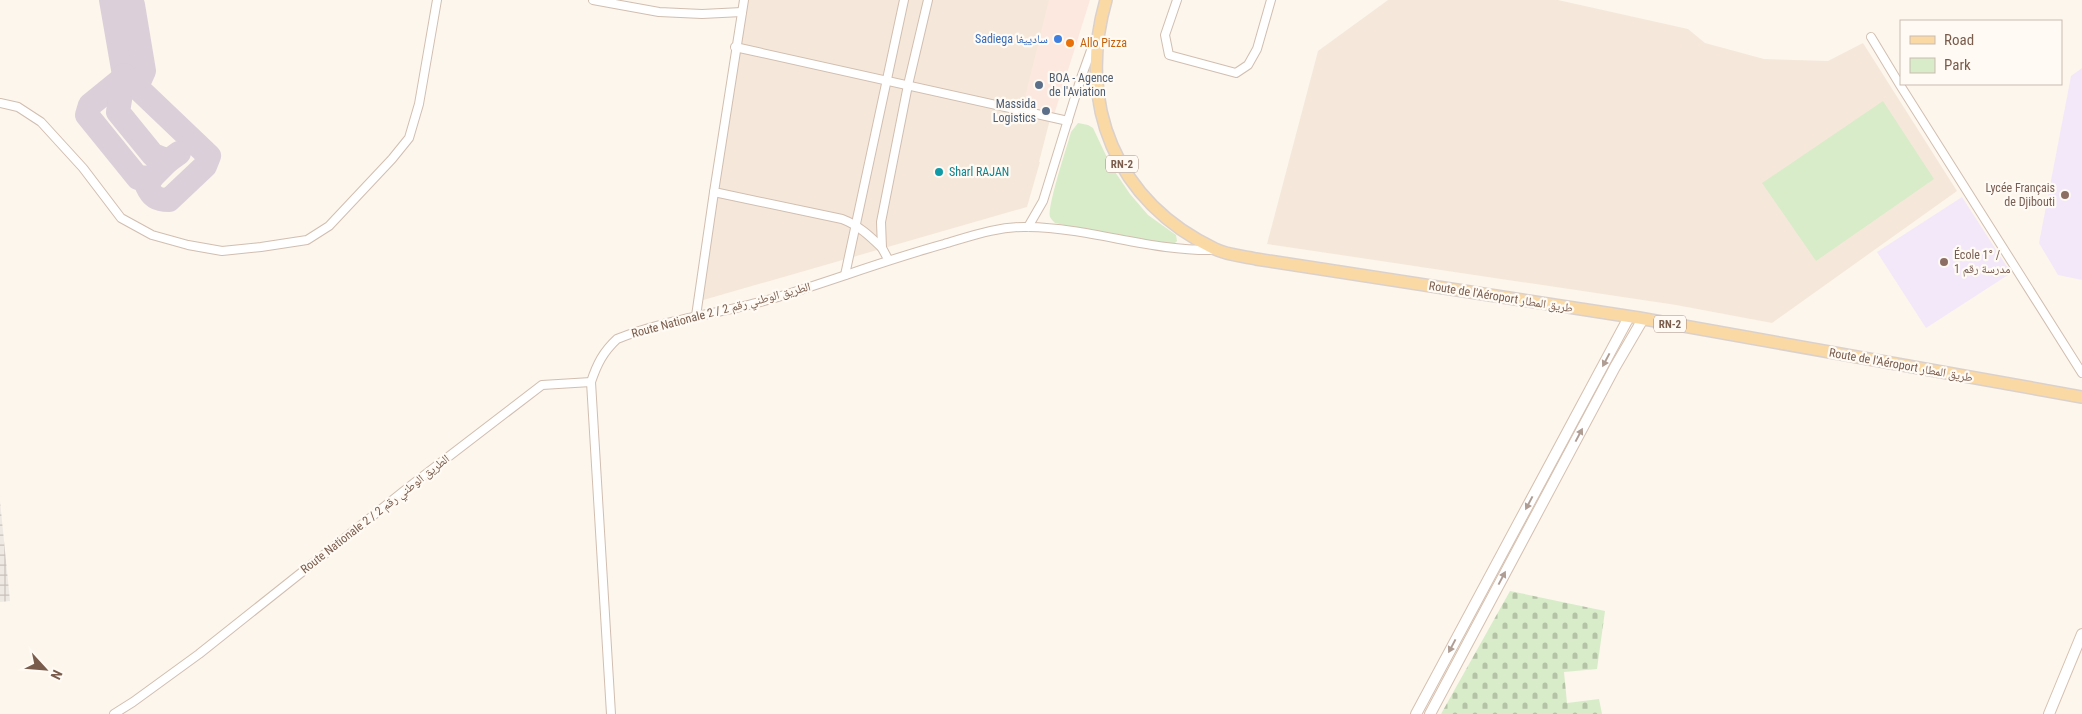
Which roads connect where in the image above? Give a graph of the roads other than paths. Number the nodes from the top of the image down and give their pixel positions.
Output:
1 (437, 0) edge
2 (593, 0) edge
3 (744, 0) edge
4 (904, 0) edge
5 (928, 0) edge
6 (1106, 0) edge
7 (1177, 0) edge
8 (1271, 0) edge
9 (742, 12) junction
10 (1097, 34) junction
11 (1871, 37) dead end
12 (735, 47) junction
13 (886, 81) junction
14 (908, 85) junction
15 (0, 103) edge
16 (1068, 121) junction
17 (714, 192) junction
18 (854, 224) junction
19 (1028, 227) junction
20 (882, 248) junction
21 (1217, 250) junction
22 (888, 260) junction
23 (845, 276) junction
24 (696, 316) junction
25 (1629, 317) junction
26 (1643, 319) junction
27 (2082, 373) edge
28 (592, 382) junction
29 (2082, 396) edge
30 (1483, 589) junction
31 (1493, 594) junction
32 (2082, 634) edge
33 (114, 714) edge
34 (611, 714) edge
35 (1416, 714) edge
36 (1430, 714) edge
37 (2049, 714) edge

1 - 15 street
2 - 9 street
3 - 9 street
4 - 13 street
5 - 14 street
6 - 10 main road, Route de l'Aéroport طريق المطار / RN-2
7 - 8 street
9 - 12 street
10 - 16 street
10 - 21 main road, Route de l'Aéroport طريق المطار / RN-2
11 - 27 street
12 - 13 street
12 - 17 street
13 - 14 street
13 - 18 street
14 - 16 street
14 - 20 street
16 - 19 street
17 - 18 street
17 - 24 street
18 - 20 street
18 - 23 street
19 - 21 street, Route Nationale 2 / الطريق الوطني رقم 2
19 - 22 street, Route Nationale 2 / الطريق الوطني رقم 2
20 - 22 street
21 - 25 main road, Route de l'Aéroport طريق المطار / RN-2
22 - 23 street, Route Nationale 2 / الطريق الوطني رقم 2
23 - 24 street, Route Nationale 2 / الطريق الوطني رقم 2
24 - 28 street, Route Nationale 2 / الطريق الوطني رقم 2
25 - 26 main road, Route de l'Aéroport طريق المطار / RN-2
25 -> 30 main road
26 - 29 main road, Route de l'Aéroport طريق المطار / RN-2
31 -> 26 main road
28 - 33 street, Route Nationale 2 / الطريق الوطني رقم 2
28 - 34 street
30 - 31 main road
30 -> 35 main road
31 - 36 main road
32 - 37 main road

